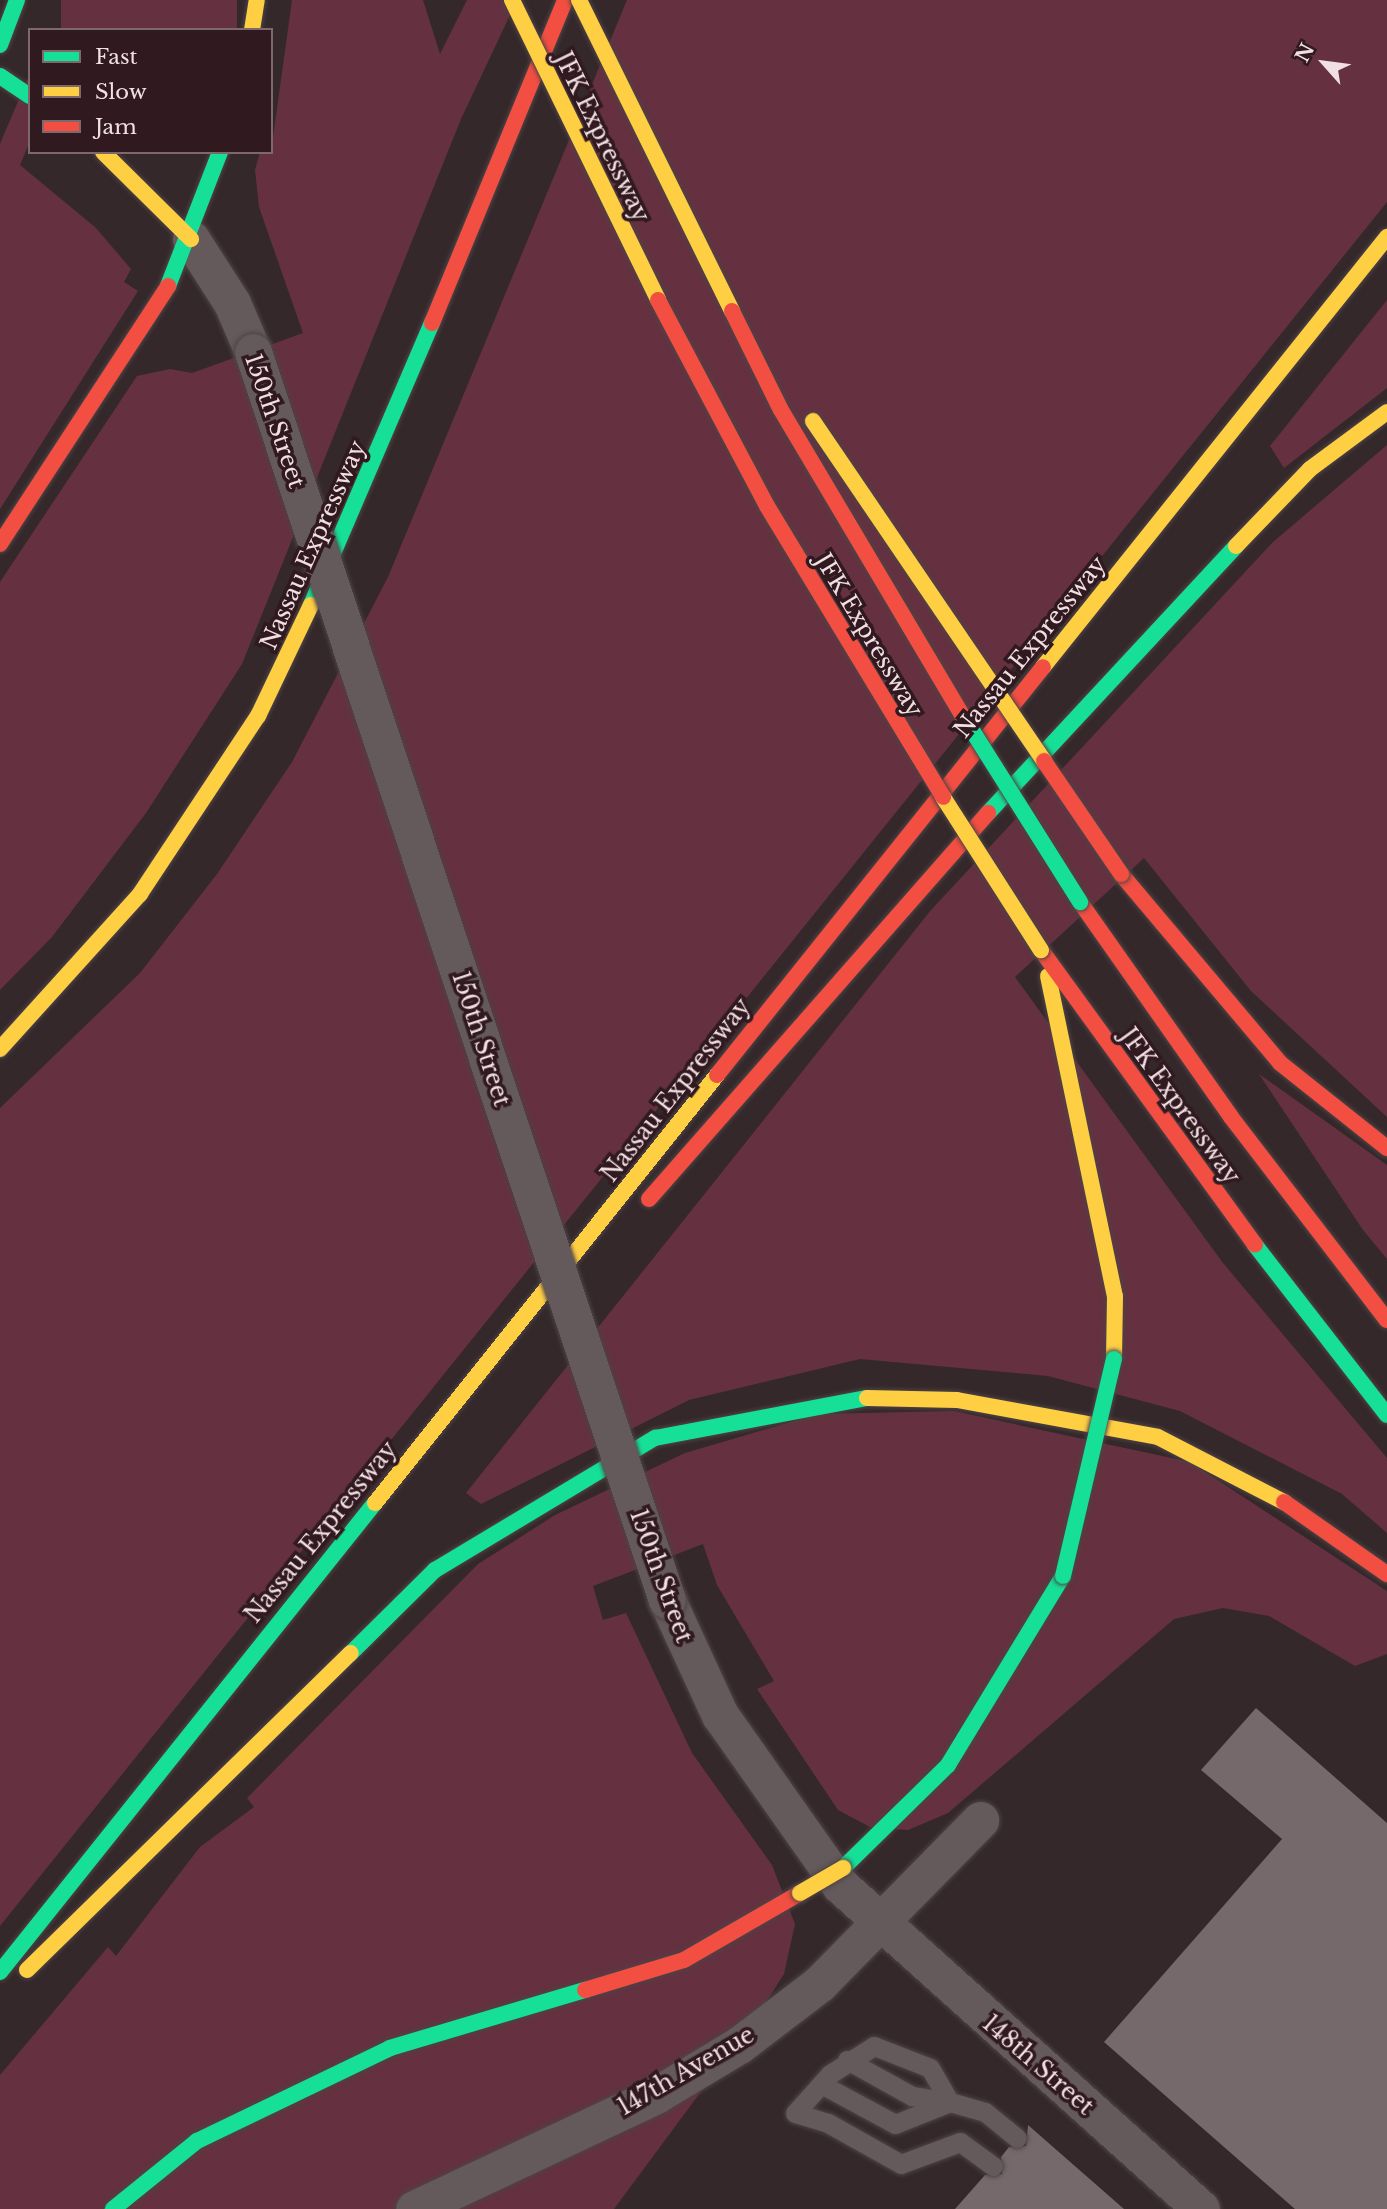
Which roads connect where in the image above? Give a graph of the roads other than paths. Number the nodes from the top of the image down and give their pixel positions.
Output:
1 (17, 0) edge
2 (257, 0) edge
3 (513, 0) edge
4 (565, 0) edge
5 (579, 0) edge
6 (598, 0) edge
7 (252, 28) edge
8 (579, 35) dead end
9 (0, 45) edge
10 (566, 59) dead end
11 (0, 75) edge
12 (28, 95) edge
13 (105, 154) edge
14 (219, 154) edge
15 (1387, 237) edge
16 (191, 239) junction
17 (695, 244) junction
18 (458, 260) junction
19 (1387, 412) edge
20 (0, 544) edge
21 (1041, 950) junction
22 (0, 1049) edge
23 (1387, 1148) edge
24 (639, 1209) dead end
25 (602, 1250) dead end
26 (1387, 1320) edge
27 (1387, 1415) edge
28 (408, 1460) junction
29 (1387, 1574) edge
30 (980, 1820) dead end
31 (875, 1920) junction
32 (0, 1972) edge
33 (10, 1986) dead end
34 (847, 2060) junction
35 (821, 2084) junction
36 (950, 2102) junction
37 (1017, 2138) dead end
38 (993, 2166) dead end
39 (113, 2209) edge
40 (414, 2209) edge
41 (1201, 2209) edge

1 - 9 main road
2 - 7 main road
3 - 21 main road, JFK Expressway, bridge
4 - 18 main road, Nassau Expressway
5 - 17 main road, JFK Expressway, bridge
6 - 8 main road
10 - 18 main road
11 - 12 main road
13 - 16 main road, 150th Street
14 - 16 main road
15 - 28 main road, Nassau Expressway
16 - 20 main road
16 - 31 street, 150th Street, bridge
17 - 23 main road, bridge
17 - 26 main road, JFK Expressway, bridge
18 - 22 main road, Nassau Expressway
19 - 24 main road
21 - 27 main road, JFK Expressway
21 - 39 main road, bridge
25 - 28 main road
28 - 32 main road, Nassau Expressway
29 - 33 main road
30 - 31 street, 147th Avenue
31 - 40 street, 147th Avenue
31 - 41 street, 148th Street
34 - 35 lane
34 - 36 lane
34 - 36 lane
35 - 36 lane
35 - 38 lane
36 - 37 lane

